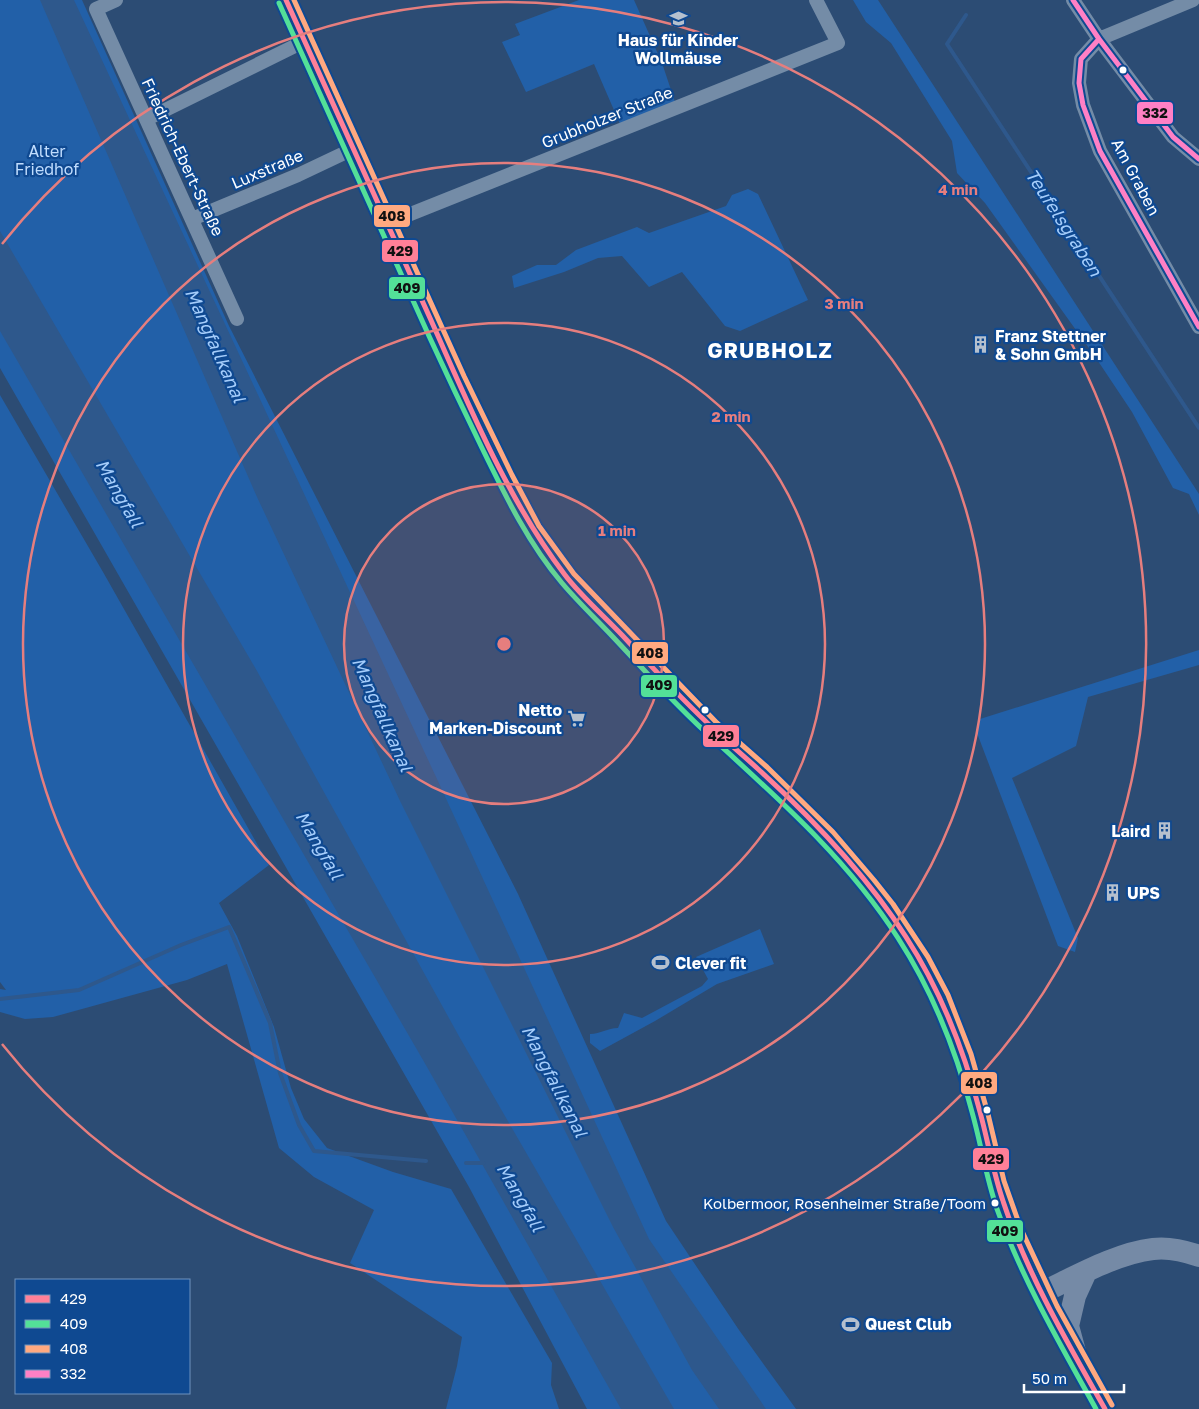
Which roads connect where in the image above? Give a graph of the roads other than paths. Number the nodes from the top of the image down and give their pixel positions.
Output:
1 (116, 0) edge
2 (286, 0) edge
3 (816, 0) edge
4 (1073, 0) edge
5 (1193, 0) edge
6 (1099, 40) junction
7 (305, 41) junction
8 (147, 119) junction
9 (355, 148) junction
10 (1199, 159) edge
11 (192, 219) junction
12 (388, 223) junction
13 (237, 320) dead end
14 (1199, 327) edge
15 (1199, 1256) edge
16 (1086, 1272) junction
17 (1041, 1293) junction
18 (1076, 1359) junction
19 (1105, 1409) edge

1 - 8 street, Friedrich-Ebert-Straße
2 - 7 street
3 - 12 street, Grubholzer Straße
4 - 6 street
5 - 6 street
6 - 10 street
6 - 14 street, Am Graben
7 - 8 street
7 - 9 street
8 - 11 street, Friedrich-Ebert-Straße
9 - 11 street, Luxstraße
9 - 12 street
11 - 13 street, Friedrich-Ebert-Straße
12 - 17 street
15 - 16 highway
16 - 17 highway
16 - 18 highway
17 - 18 street
18 - 19 street

